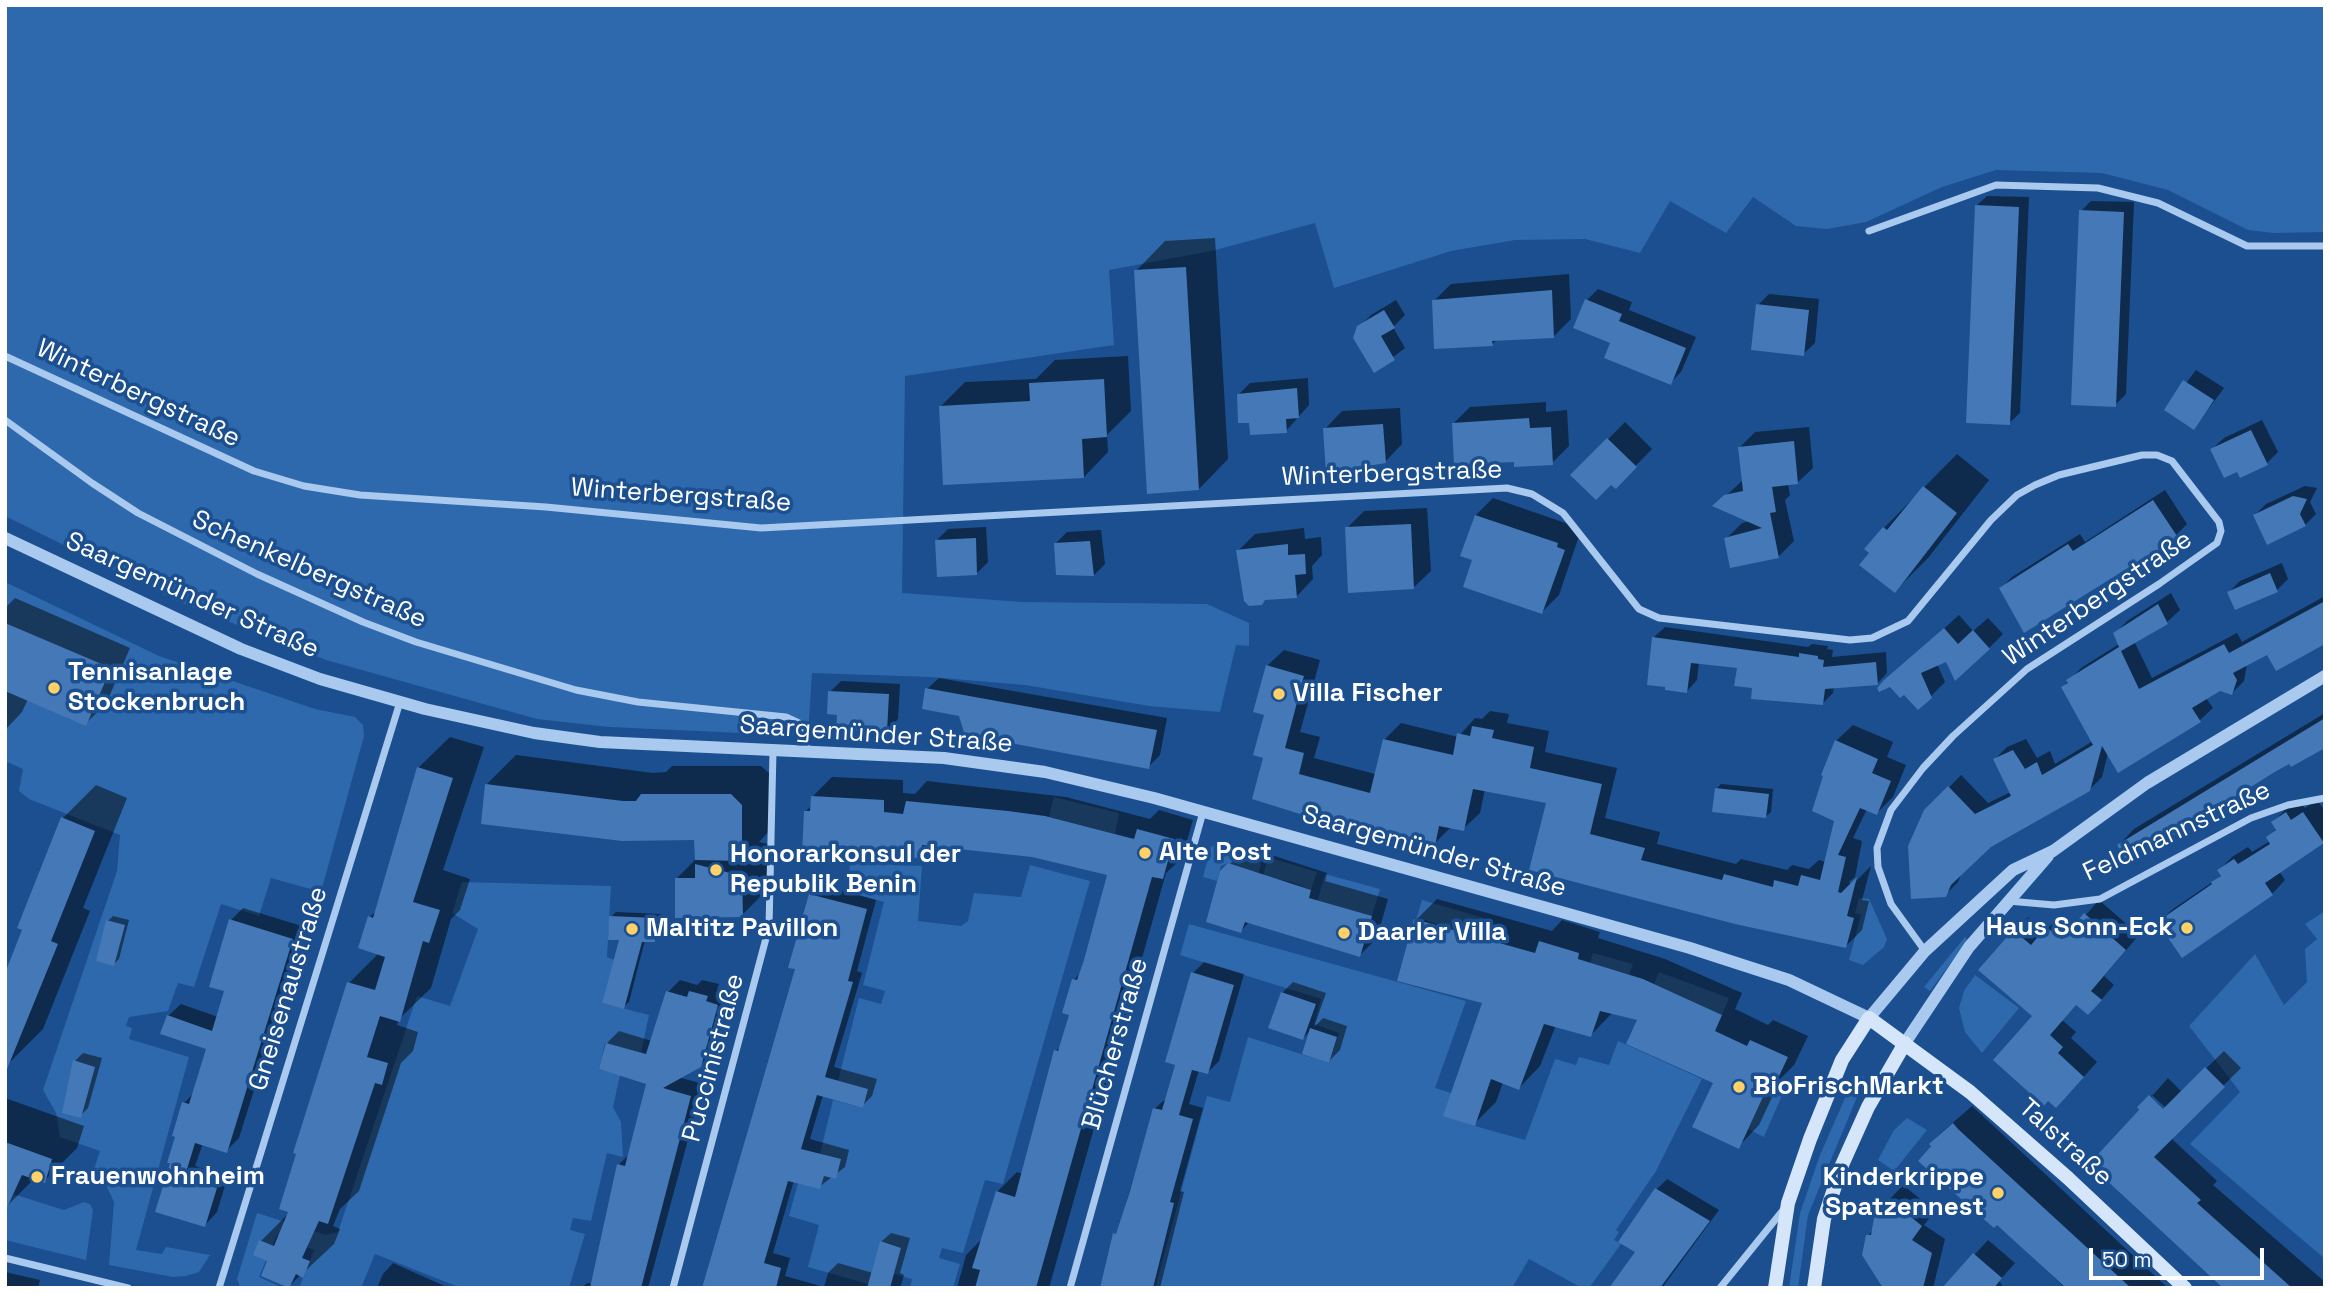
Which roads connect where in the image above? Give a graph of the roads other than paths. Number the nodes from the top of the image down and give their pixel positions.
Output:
1 (1869, 231) dead end
2 (2325, 246) edge
3 (5, 356) edge
4 (5, 421) edge
5 (5, 538) edge
6 (2325, 677) edge
7 (400, 702) junction
8 (773, 751) junction
9 (806, 752) junction
10 (2325, 798) edge
11 (1203, 812) junction
12 (2053, 851) junction
13 (2007, 901) junction
14 (1925, 951) junction
15 (1869, 1017) junction
16 (1905, 1043) junction
17 (1788, 1203) junction
18 (5, 1258) edge
19 (128, 1288) edge
20 (219, 1288) edge
21 (673, 1288) edge
22 (1070, 1288) edge
23 (1720, 1288) edge
24 (1775, 1288) edge
25 (1814, 1288) edge
26 (2185, 1288) edge

1 - 2 street
3 - 14 street, Winterbergstraße
4 - 9 street, Schenkelbergstraße
5 - 7 street, Saargemünder Straße
6 - 12 street, Feldmannstraße
7 - 8 street, Saargemünder Straße
7 - 20 street, Gneisenaustraße
8 - 9 street, Saargemünder Straße
8 - 21 street, Puccinistraße
9 - 11 street, Saargemünder Straße
10 - 13 street, Feldmannstraße
11 - 15 street, Saargemünder Straße
11 - 22 street, Blücherstraße
12 - 13 street, Feldmannstraße
12 - 14 street, Feldmannstraße
13 - 16 street, Feldmannstraße
14 - 15 street, Feldmannstraße
15 - 16 main road, Saargemünder Straße
15 - 17 main road
16 - 25 main road
16 - 26 main road, Talstraße
17 - 23 street
17 - 24 main road
18 - 19 street

